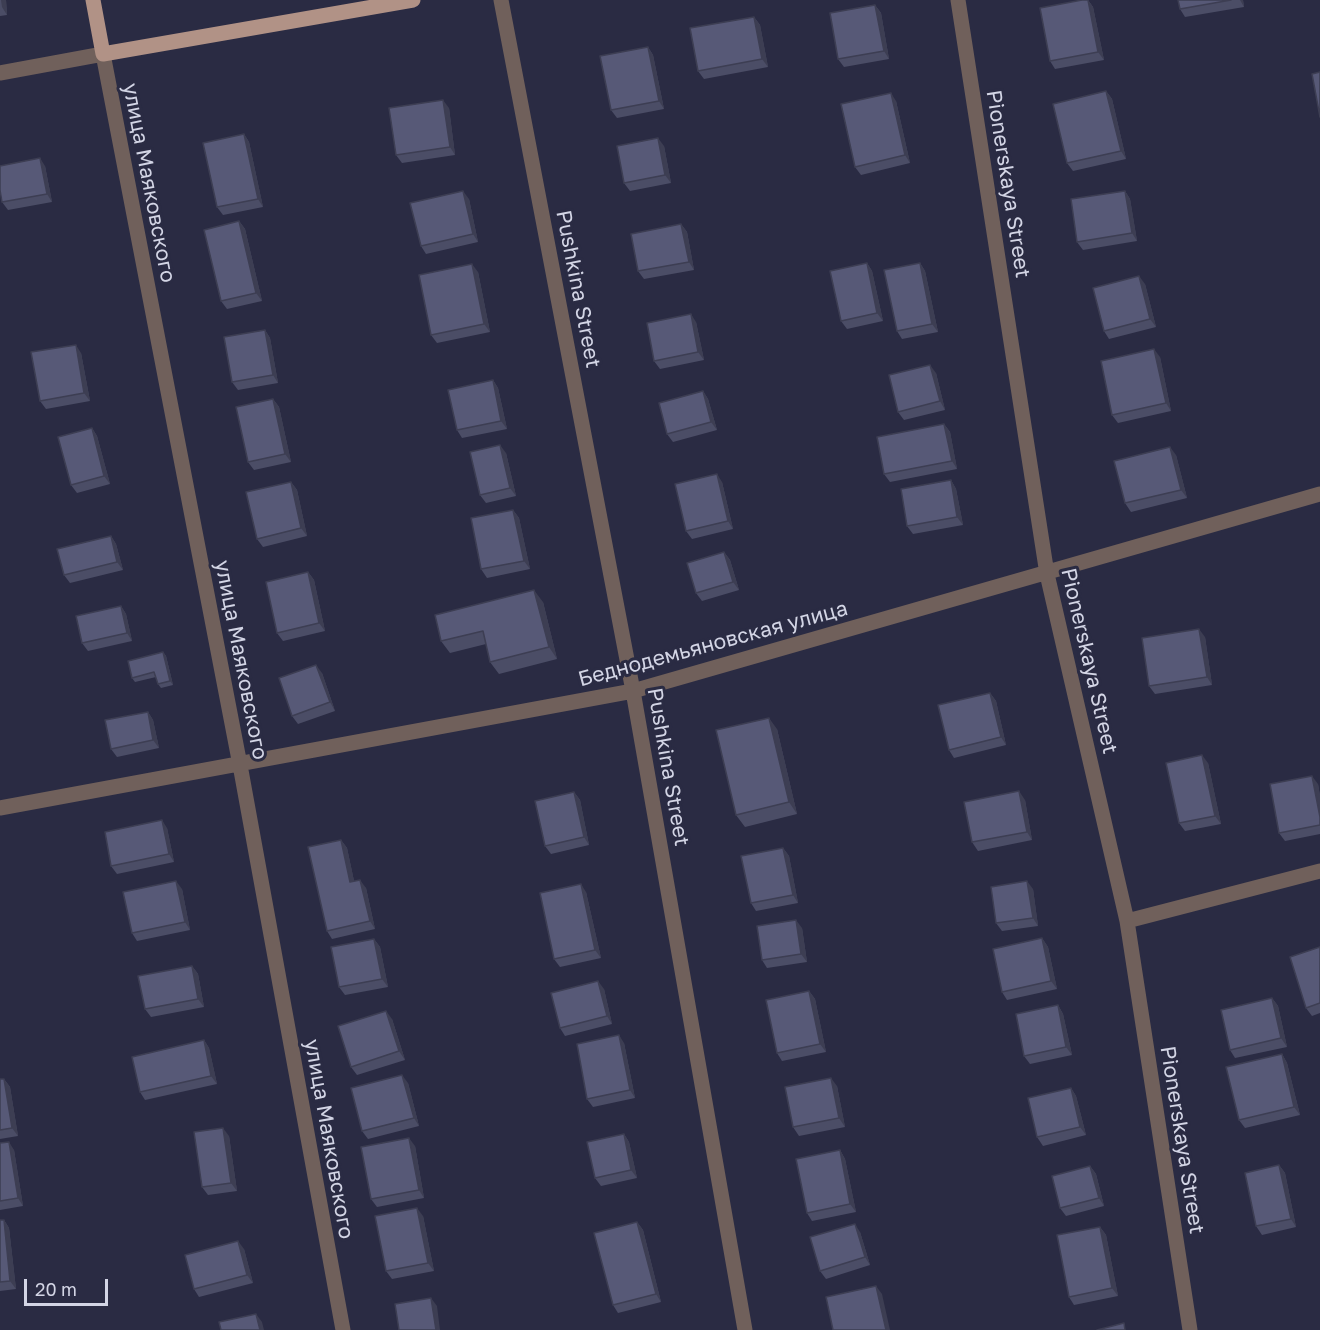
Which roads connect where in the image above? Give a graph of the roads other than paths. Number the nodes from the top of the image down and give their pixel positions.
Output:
1 (93, 0) edge
2 (413, 0) edge
3 (501, 0) edge
4 (958, 0) edge
5 (103, 54) junction
6 (0, 73) edge
7 (1320, 494) edge
8 (1047, 574) junction
9 (633, 691) junction
10 (240, 765) junction
11 (0, 808) edge
12 (1320, 871) edge
13 (1127, 921) junction
14 (342, 1330) edge
15 (745, 1330) edge
16 (1190, 1330) edge

1 - 5 main road, улица Маяковского
2 - 5 main road
3 - 9 street, Pushkina Street
4 - 8 street, Pionerskaya Street
5 - 6 street
5 - 10 street, улица Маяковского
7 - 8 street, Беднодемьяновская улица
8 - 9 street, Беднодемьяновская улица
8 - 13 street, Pionerskaya Street
9 - 10 street, Беднодемьяновская улица
9 - 15 street, Pushkina Street
10 - 11 street, Беднодемьяновская улица
10 - 14 street, улица Маяковского
12 - 13 street
13 - 16 street, Pionerskaya Street

